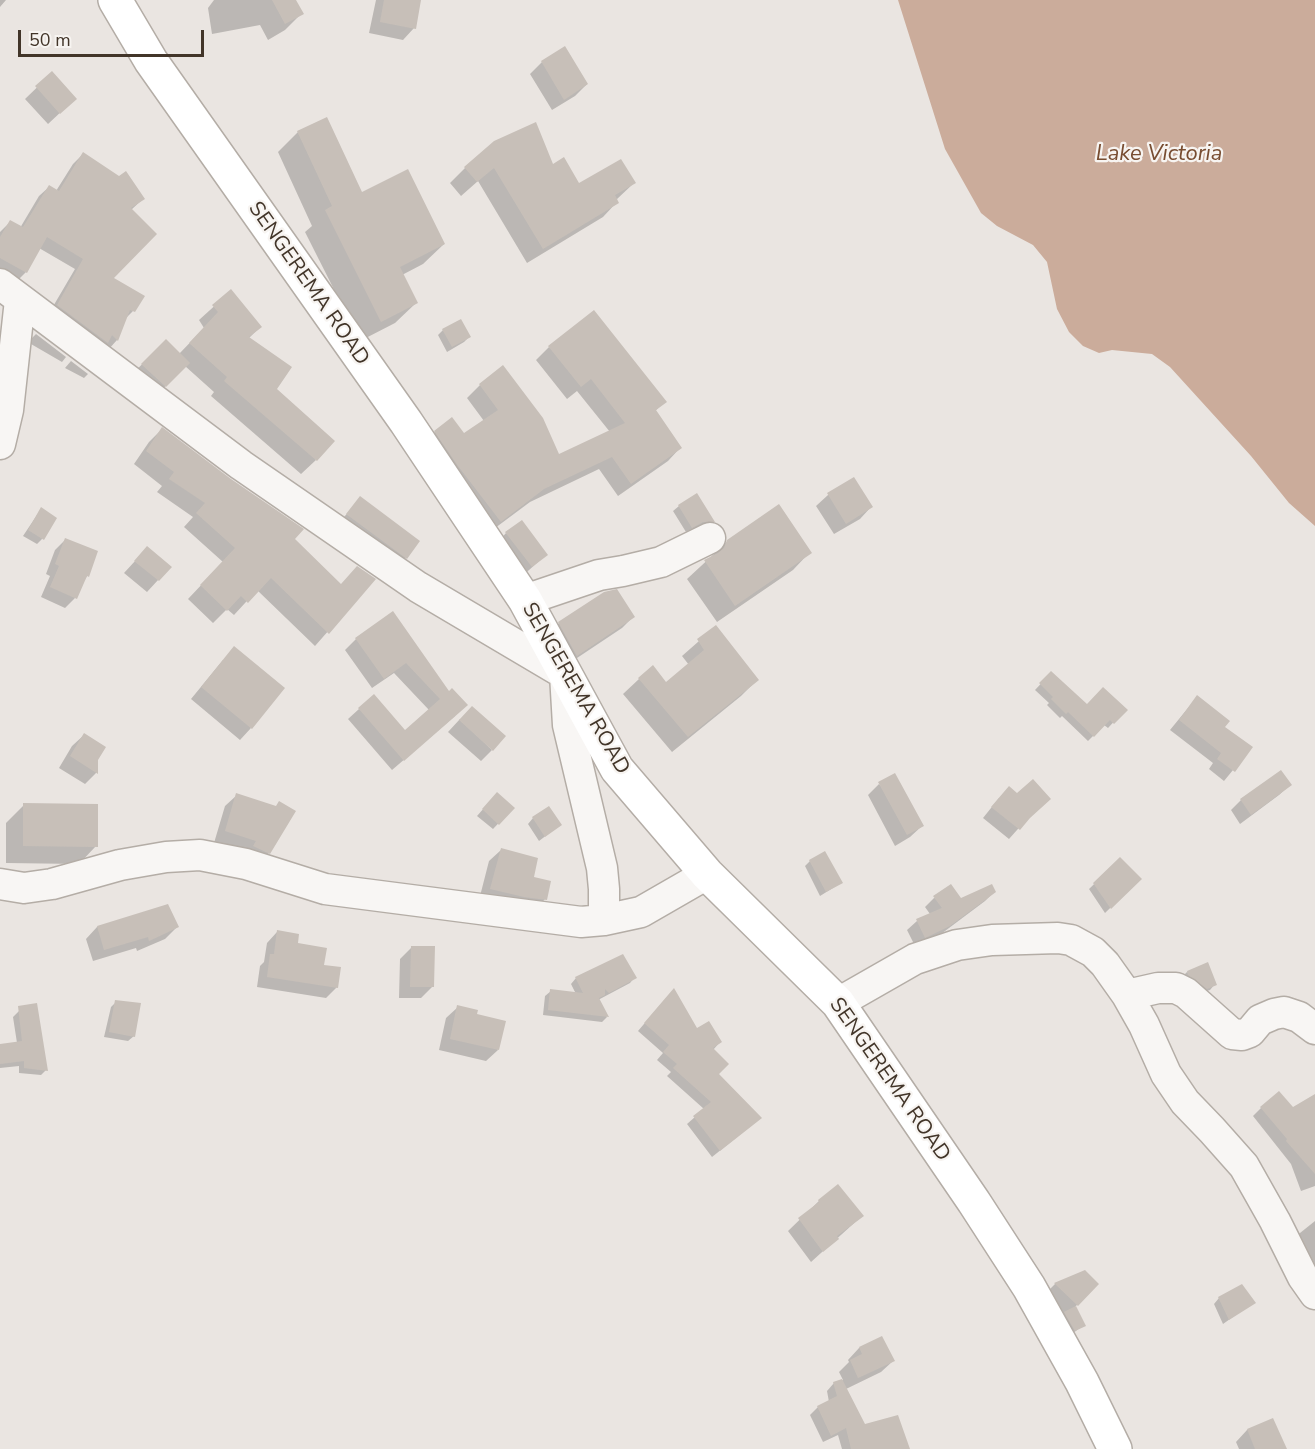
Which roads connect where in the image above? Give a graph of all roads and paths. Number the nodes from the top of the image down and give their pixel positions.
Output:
1 (115, 0) edge
2 (10, 292) edge
3 (0, 444) edge
4 (710, 538) dead end
5 (525, 600) junction
6 (565, 674) junction
7 (707, 874) junction
8 (0, 884) edge
9 (604, 921) junction
10 (1127, 994) junction
11 (838, 1003) junction
12 (1315, 1029) edge
13 (1315, 1294) edge
14 (1114, 1449) edge

1 - 5 main road, SENGEREMA ROAD
2 - 3 street
2 - 6 street
4 - 5 street
5 - 6 main road, SENGEREMA ROAD
6 - 7 main road, SENGEREMA ROAD
6 - 9 street
7 - 9 street
7 - 11 main road, SENGEREMA ROAD
8 - 9 street
10 - 11 street
10 - 12 street
10 - 13 street
11 - 14 main road, SENGEREMA ROAD

